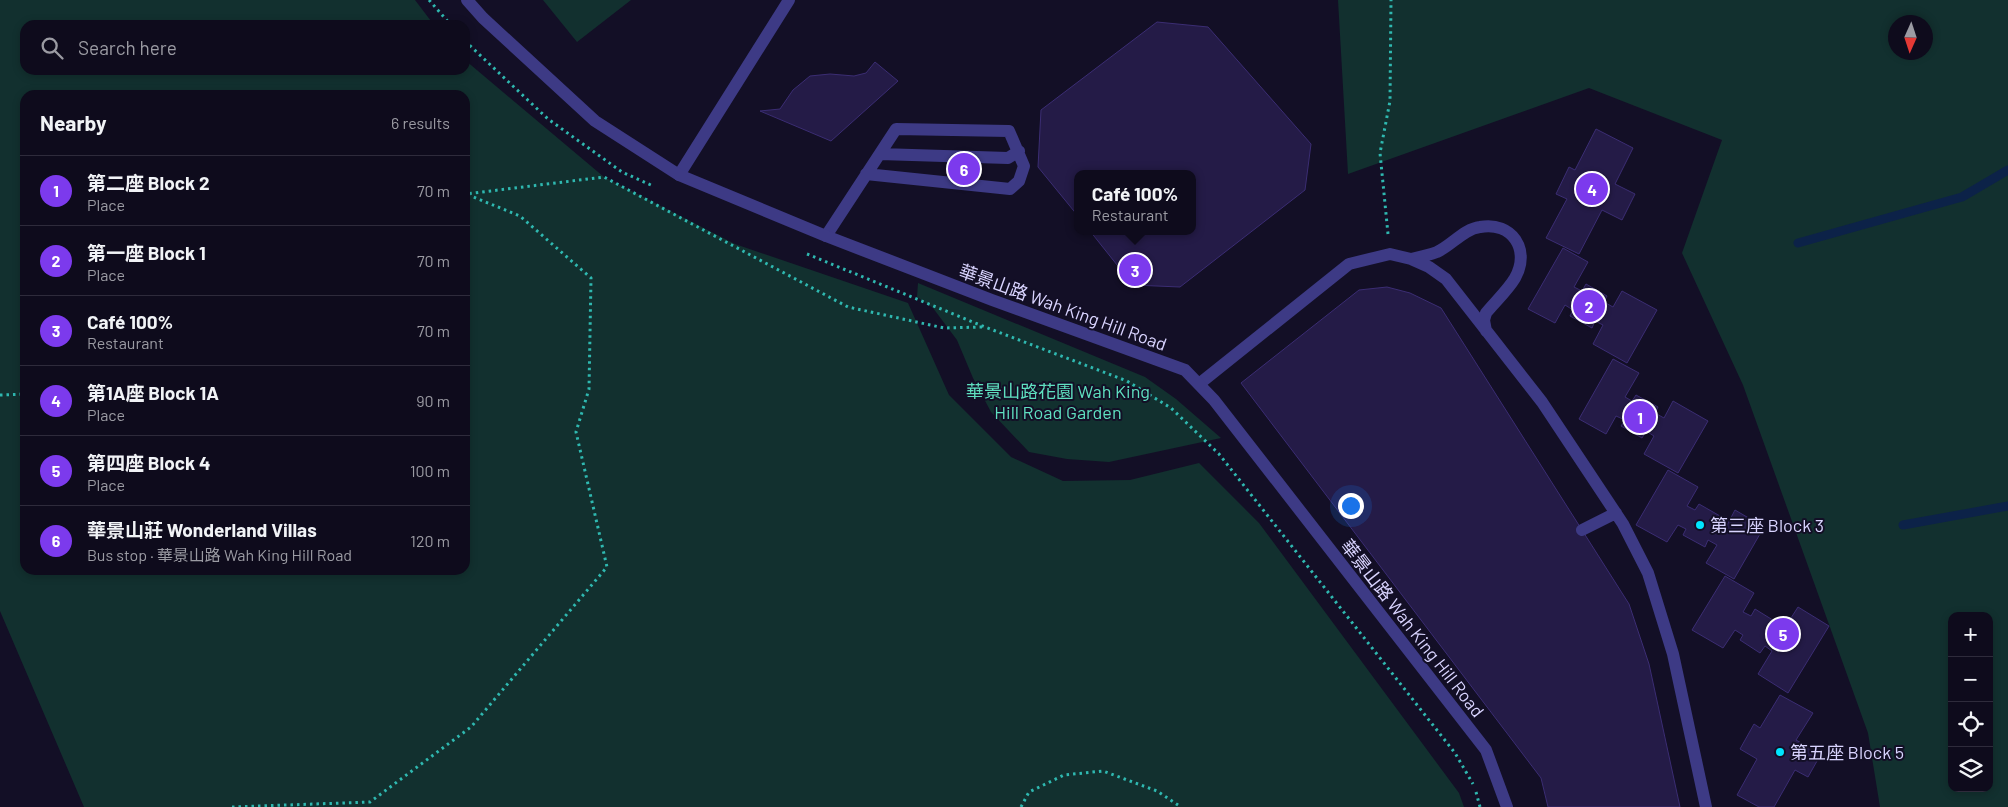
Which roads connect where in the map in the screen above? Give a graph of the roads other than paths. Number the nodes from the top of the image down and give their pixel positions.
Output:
1 (467, 0) edge
2 (790, 0) edge
3 (1019, 151) junction
4 (880, 154) junction
5 (866, 174) junction
6 (679, 175) junction
7 (826, 236) junction
8 (1411, 259) junction
9 (1486, 331) junction
10 (1199, 384) junction
11 (1616, 513) junction
12 (1582, 530) dead end
13 (1507, 807) edge
14 (1706, 807) edge

1 - 6 street, 華景山路 Wah King Hill Road
2 - 6 street
3 - 4 street
3 - 4 street
3 - 5 street
4 - 5 street
5 - 7 street
6 - 7 street, 華景山路 Wah King Hill Road
7 - 10 street, 華景山路 Wah King Hill Road
8 - 9 street
8 - 9 street
8 - 10 street
9 - 11 street
10 - 13 street, 華景山路 Wah King Hill Road
11 - 12 street
11 - 14 street

